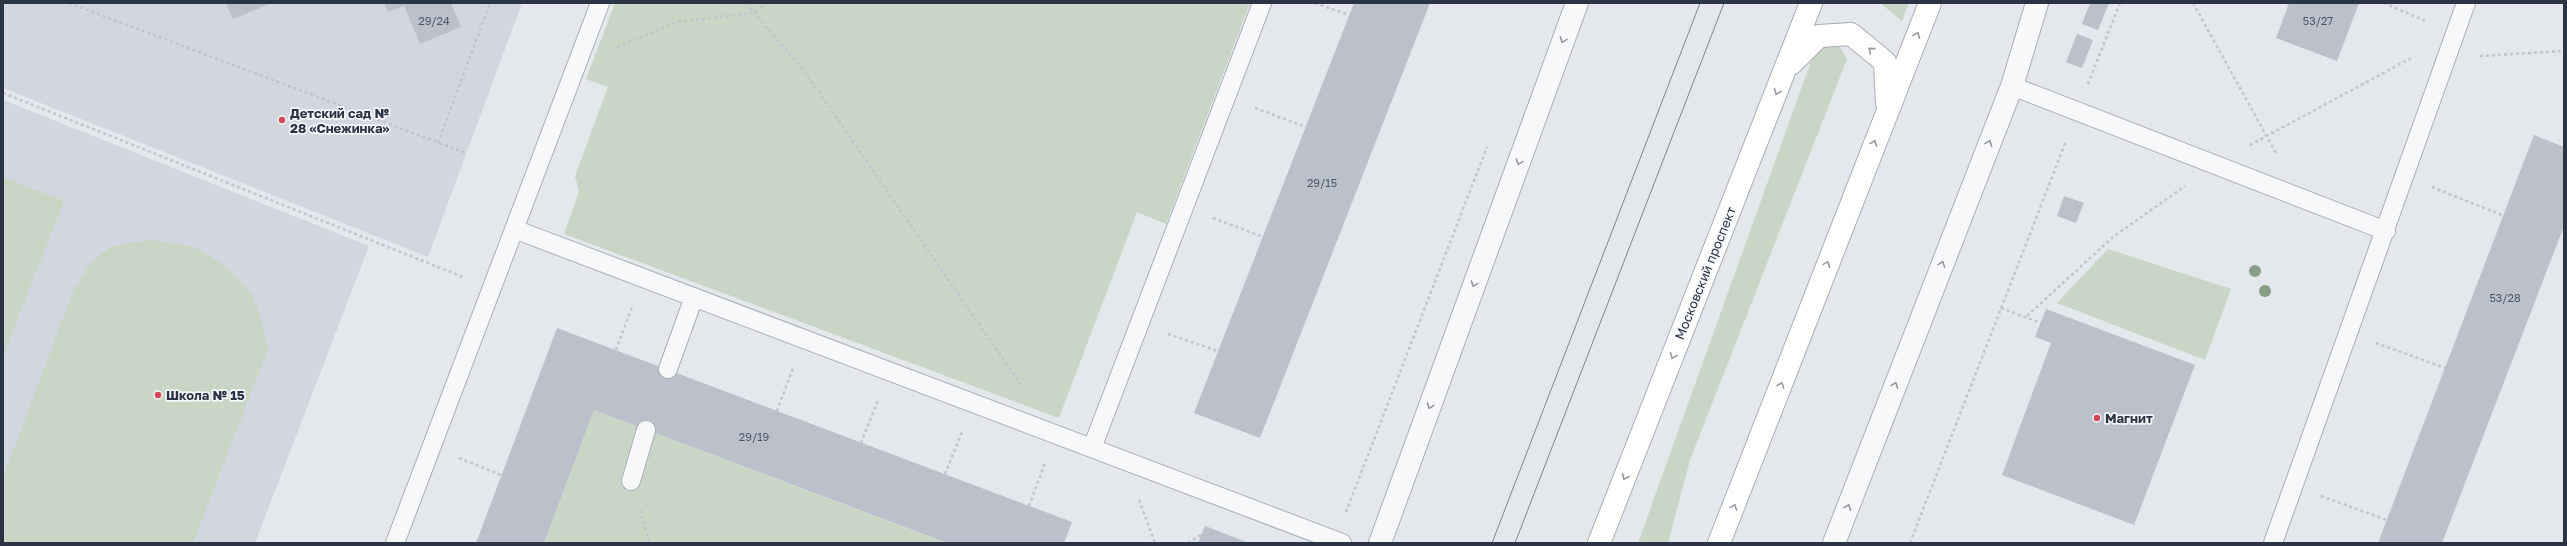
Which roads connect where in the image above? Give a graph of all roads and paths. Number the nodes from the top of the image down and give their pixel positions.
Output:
1 (69, 3) edge
2 (490, 3) edge
3 (600, 3) edge
4 (746, 3) edge
5 (768, 3) edge
6 (1262, 3) edge
7 (1315, 3) edge
8 (1577, 3) edge
9 (1811, 3) edge
10 (1930, 3) edge
11 (2037, 3) edge
12 (2120, 3) edge
13 (2193, 3) edge
14 (2384, 3) edge
15 (2466, 3) edge
16 (753, 13) junction
17 (1349, 15) dead end
18 (2456, 34) junction
19 (2564, 51) edge
20 (2448, 58) junction
21 (576, 65) junction
22 (1786, 69) junction
23 (2012, 86) junction
24 (3, 93) edge
25 (1226, 98) junction
26 (1887, 110) junction
27 (2078, 112) junction
28 (1306, 127) dead end
29 (438, 143) junction
30 (1489, 143) dead end
31 (466, 153) dead end
32 (2405, 176) junction
33 (2301, 198) junction
34 (1185, 207) junction
35 (2504, 216) dead end
36 (514, 229) junction
37 (2386, 231) junction
38 (1263, 237) dead end
39 (643, 278) junction
40 (492, 289) junction
41 (694, 297) junction
42 (2002, 308) junction
43 (2041, 323) dead end
44 (1140, 325) junction
45 (2349, 333) junction
46 (803, 339) junction
47 (616, 350) dead end
48 (1218, 351) dead end
49 (2445, 368) dead end
50 (668, 369) dead end
51 (889, 372) junction
52 (1024, 390) dead end
53 (974, 404) junction
54 (777, 411) dead end
55 (646, 430) dead end
56 (1056, 435) junction
57 (861, 443) dead end
58 (431, 447) junction
59 (1092, 448) junction
60 (945, 474) dead end
61 (501, 475) dead end
62 (631, 481) dead end
63 (2293, 486) junction
64 (1029, 506) dead end
65 (2387, 520) dead end
66 (1338, 542) edge
67 (394, 543) edge
68 (1380, 543) edge
69 (1599, 543) edge
70 (1720, 543) edge
71 (1834, 543) edge
72 (1910, 543) edge
73 (2273, 543) edge

1 - 29 path
2 - 29 path
3 - 21 lane
4 - 16 path
5 - 16 path
6 - 25 lane
7 - 17 path
8 -> 68 street
9 - 22 main road, Московский проспект
26 -> 10 main road
11 - 23 street
12 - 27 path
13 - 33 path
14 - 18 path
15 - 18 lane
16 - 21 path
16 - 52 path
18 - 20 lane
19 - 20 path
20 - 32 lane
21 - 36 lane
26 -> 22 main road
22 -> 69 main road, Московский проспект
23 - 27 lane
71 -> 23 street
24 - 40 path
25 - 28 path
25 - 34 lane
70 -> 26 main road
27 - 33 lane
27 - 42 path
29 - 31 path
30 - 66 path
32 - 35 path
32 - 37 lane
33 - 37 lane
34 - 38 path
34 - 44 lane
36 - 39 lane
36 - 40 lane
37 - 45 lane
39 - 41 lane
39 - 47 path
40 - 58 lane
41 - 46 lane
41 - 50 lane
42 - 43 path
42 - 72 path
44 - 48 path
44 - 59 lane
45 - 49 path
45 - 63 lane
46 - 51 lane
46 - 54 path
51 - 53 lane
51 - 57 path
53 - 56 lane
53 - 60 path
55 - 62 lane
56 - 59 lane
56 - 64 path
58 - 61 path
58 - 67 lane
59 - 66 lane
63 - 65 path
63 - 73 lane

